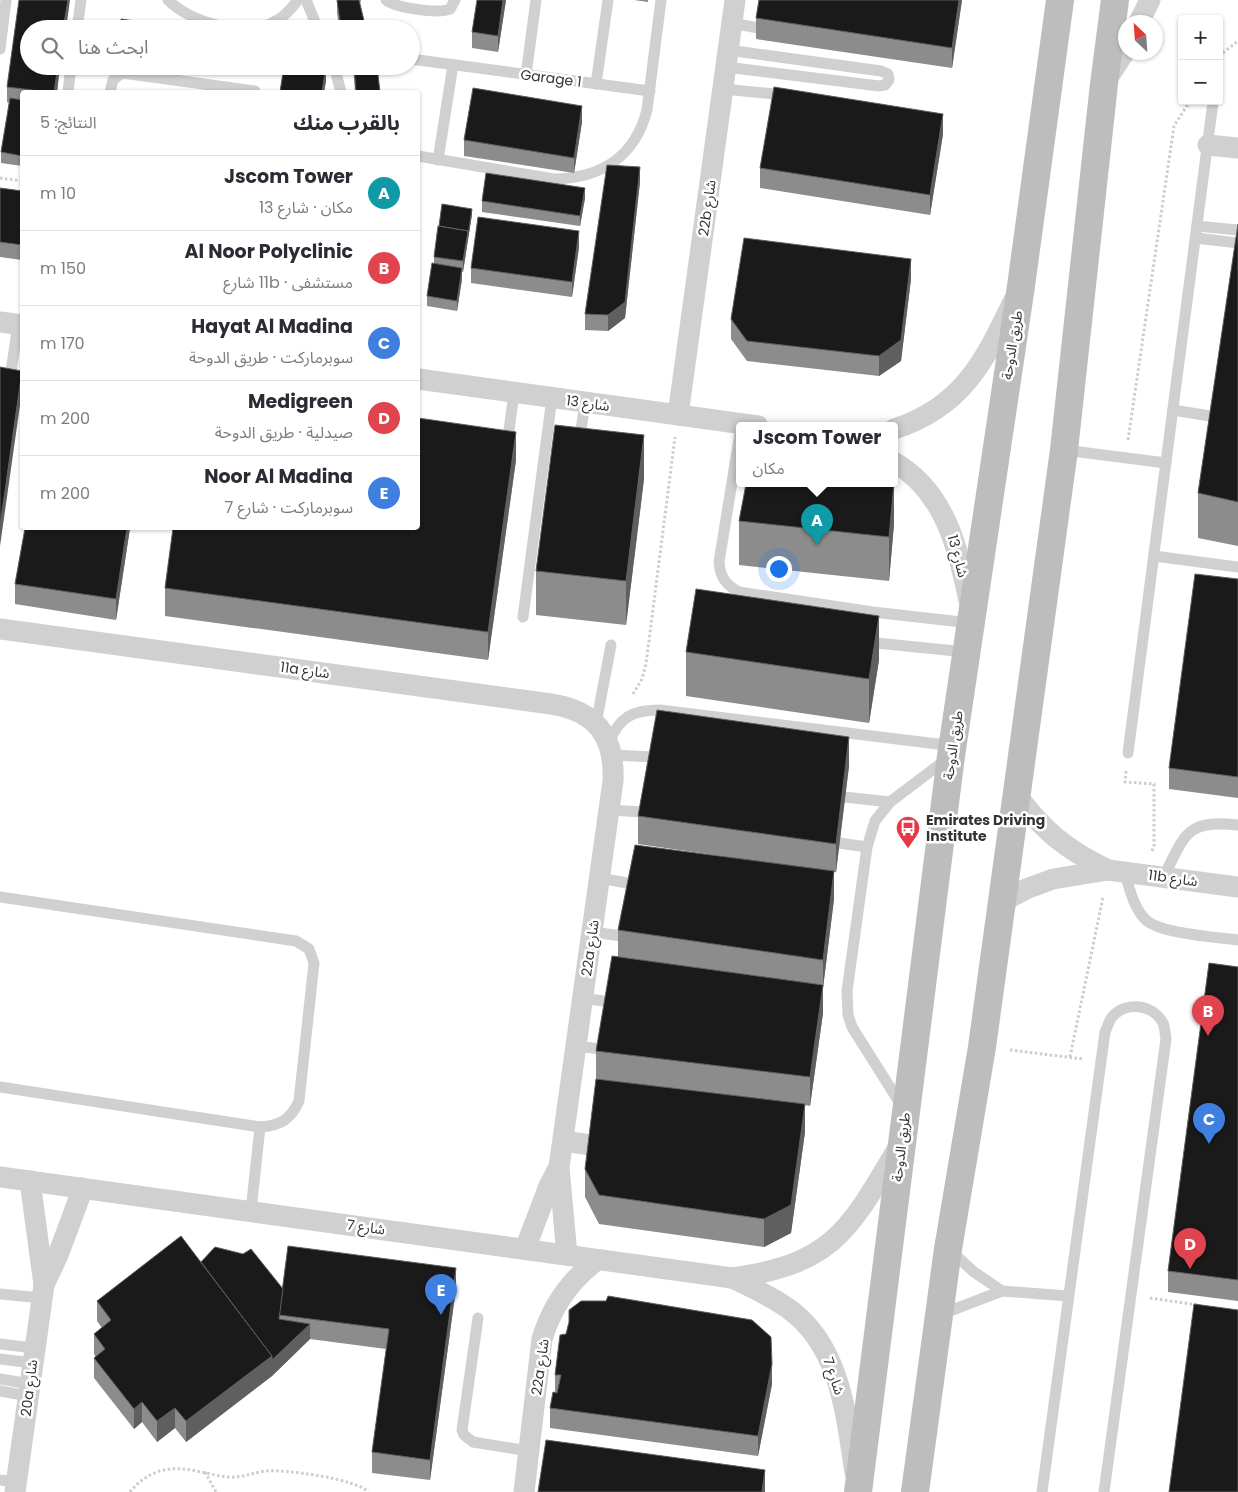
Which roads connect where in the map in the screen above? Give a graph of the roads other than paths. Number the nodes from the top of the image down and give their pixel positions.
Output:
1 (6, 0) edge
2 (81, 0) edge
3 (168, 0) edge
4 (298, 0) edge
5 (306, 0) edge
6 (386, 0) edge
7 (456, 0) edge
8 (536, 0) edge
9 (608, 0) edge
10 (661, 0) edge
11 (735, 0) edge
12 (1060, 0) edge
13 (1115, 0) edge
14 (1150, 0) edge
15 (1142, 15) edge
16 (78, 20) edge
17 (204, 20) edge
18 (278, 20) edge
19 (314, 20) edge
20 (732, 23) junction
21 (758, 28) edge
22 (0, 49) edge
23 (727, 58) junction
24 (420, 60) edge
25 (1120, 60) edge
26 (453, 65) junction
27 (70, 75) edge
28 (121, 75) edge
29 (142, 75) edge
30 (336, 75) edge
31 (526, 75) junction
32 (596, 84) junction
33 (1104, 84) junction
34 (723, 89) junction
35 (68, 90) edge
36 (110, 90) edge
37 (248, 90) edge
38 (340, 90) edge
39 (650, 91) junction
40 (802, 97) edge
41 (1213, 105) edge
42 (1208, 145) junction
43 (1238, 148) edge
44 (420, 156) edge
45 (438, 160) junction
46 (1198, 226) junction
47 (1238, 230) edge
48 (1196, 238) junction
49 (1238, 243) edge
50 (1021, 286) junction
51 (14, 323) edge
52 (420, 379) edge
53 (8, 389) edge
54 (514, 393) junction
55 (552, 398) junction
56 (585, 403) junction
57 (1173, 410) junction
58 (678, 415) junction
59 (1216, 417) edge
60 (736, 425) edge
61 (898, 428) edge
62 (1064, 450) junction
63 (578, 452) edge
64 (505, 459) edge
65 (1166, 463) junction
66 (898, 464) edge
67 (736, 474) edge
68 (1154, 556) junction
69 (1238, 567) edge
70 (523, 617) dead end
71 (971, 617) junction
72 (0, 629) edge
73 (850, 640) edge
74 (610, 645) dead end
75 (966, 652) junction
76 (604, 738) junction
77 (952, 751) junction
78 (1128, 753) dead end
79 (653, 757) edge
80 (1016, 794) junction
81 (844, 797) edge
82 (890, 802) junction
83 (609, 810) junction
84 (643, 812) edge
85 (1238, 825) edge
86 (839, 843) edge
87 (867, 847) junction
88 (1116, 870) junction
89 (1164, 876) junction
90 (600, 878) junction
91 (632, 884) edge
92 (1238, 887) edge
93 (0, 897) edge
94 (1002, 902) junction
95 (592, 932) junction
96 (622, 936) edge
97 (1238, 940) edge
98 (582, 998) junction
99 (609, 1002) edge
100 (576, 1046) junction
101 (601, 1049) edge
102 (0, 1087) edge
103 (905, 1112) junction
104 (260, 1127) junction
105 (562, 1141) junction
106 (901, 1142) junction
107 (592, 1145) edge
108 (559, 1168) junction
109 (0, 1177) edge
110 (30, 1181) junction
111 (83, 1188) junction
112 (251, 1211) junction
113 (525, 1249) junction
114 (948, 1249) junction
115 (567, 1255) junction
116 (597, 1260) junction
117 (732, 1278) junction
118 (42, 1291) junction
119 (1002, 1291) junction
120 (0, 1294) edge
121 (1068, 1296) junction
122 (939, 1315) junction
123 (478, 1318) dead end
124 (0, 1344) edge
125 (0, 1359) edge
126 (31, 1373) junction
127 (0, 1380) edge
128 (0, 1392) edge
129 (530, 1464) junction
130 (10, 1485) edge
131 (524, 1492) edge
132 (858, 1492) edge
133 (915, 1492) edge
134 (1042, 1492) edge
135 (1104, 1492) edge

1 - 22 lane
2 - 16 lane
3 - 17 lane
4 - 18 lane
5 - 19 lane
6 - 7 lane
8 - 31 lane
9 - 32 lane
10 - 39 lane
11 - 20 street, 22b شارع
12 - 50 main road, طريق الدوحة
13 - 33 main road
14 - 15 street
20 - 21 lane
20 - 23 street, 22b شارع
23 - 23 lane
23 - 34 street, 22b شارع
24 - 26 lane, Garage 1
25 - 33 street
26 - 31 lane, Garage 1
26 - 45 lane
27 - 35 lane
28 - 36 lane
29 - 37 lane
30 - 38 lane
31 - 32 lane, Garage 1
32 - 39 lane, Garage 1
33 - 62 main road
34 - 40 lane
34 - 58 street, 22b شارع
39 - 45 lane
41 - 42 lane
42 - 43 street
42 - 46 lane
44 - 45 lane
46 - 47 lane
46 - 48 lane
48 - 49 lane
48 - 57 lane
50 - 61 street
50 - 71 main road, طريق الدوحة
51 - 53 lane
52 - 54 street, شارع 13
54 - 55 street, شارع 13
54 - 64 lane
55 - 56 street, شارع 13
55 - 70 lane
56 - 58 street, شارع 13
56 - 63 lane
57 - 59 lane
57 - 65 lane
58 - 60 street, شارع 13
62 - 65 lane
62 - 80 main road
65 - 68 lane
66 - 71 street, شارع 13
67 - 71 lane
68 - 69 lane
68 - 78 lane
71 - 75 main road, طريق الدوحة
72 - 76 street, 11a شارع
73 - 75 lane
74 - 76 lane
75 - 77 main road, طريق الدوحة
76 - 77 lane
76 - 79 lane
76 - 83 street, 22a شارع
77 - 82 lane
77 - 103 main road, طريق الدوحة
80 - 88 street, 11b شارع
80 - 94 main road
81 - 82 lane
82 - 87 lane
83 - 84 lane
83 - 90 street, 22a شارع
85 - 89 lane
86 - 87 lane
87 - 103 lane
88 - 89 street, 11b شارع
88 - 94 street, 11b شارع
88 - 97 lane
89 - 92 street, 11b شارع
90 - 91 lane
90 - 95 street, 22a شارع
93 - 104 lane
94 - 114 main road
95 - 96 lane
95 - 98 street, 22a شارع
98 - 99 lane
98 - 100 street, 22a شارع
100 - 101 lane
100 - 105 street, 22a شارع
102 - 104 lane
103 - 106 main road, طريق الدوحة
104 - 112 lane
105 - 107 lane
105 - 108 street, 22a شارع
106 - 117 street, شارع 7
106 - 132 main road, طريق الدوحة
108 - 113 street, 22a شارع
108 - 115 street, 22a شارع
109 - 110 street, شارع 7
110 - 111 street, شارع 7
110 - 118 street, 20a شارع
111 - 112 street, شارع 7
111 - 118 street, 20a شارع
112 - 113 street, شارع 7
113 - 115 street, شارع 7
114 - 119 lane
114 - 122 main road
115 - 116 street, شارع 7
116 - 117 street, شارع 7
116 - 129 street, 22a شارع
117 - 132 street, شارع 7
118 - 120 lane
118 - 126 street, 20a شارع
119 - 121 lane
119 - 122 lane
121 - 134 lane
121 - 135 lane
122 - 133 main road
123 - 129 lane
124 - 126 lane
125 - 126 lane
126 - 127 lane
126 - 128 lane
126 - 130 street, 20a شارع
129 - 131 street, 22a شارع

